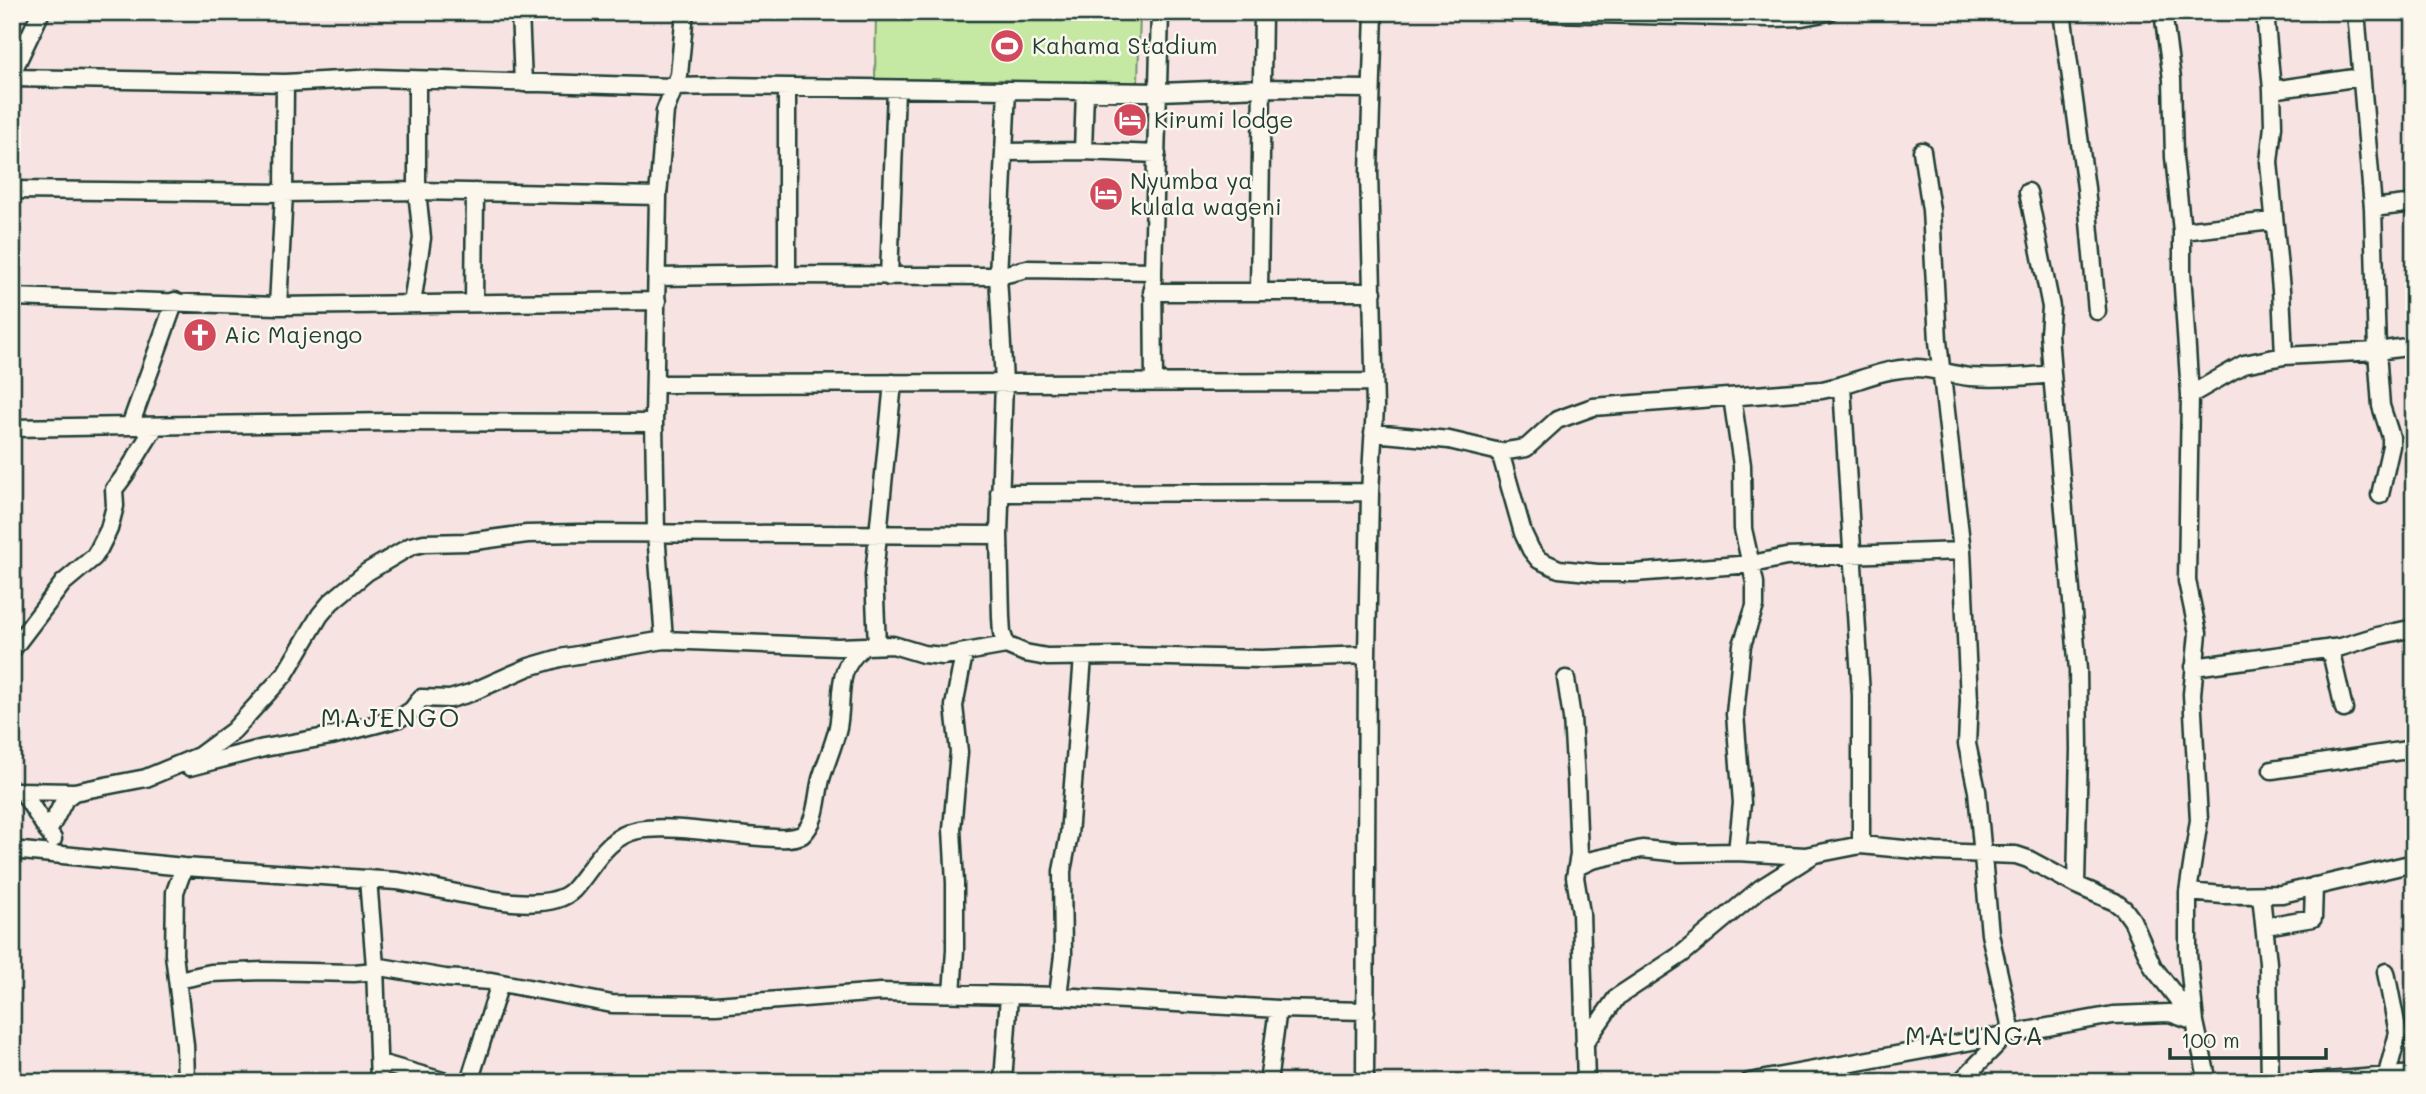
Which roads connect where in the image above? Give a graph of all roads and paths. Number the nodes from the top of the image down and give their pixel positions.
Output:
1 (41, 12) edge
2 (520, 12) edge
3 (685, 12) edge
4 (1160, 12) edge
5 (1263, 12) edge
6 (1374, 12) edge
7 (1510, 12) edge
8 (1829, 12) edge
9 (2063, 12) edge
10 (2163, 12) edge
11 (2265, 12) edge
12 (2356, 12) edge
13 (1588, 13) edge
14 (1771, 15) edge
15 (12, 75) edge
16 (2361, 77) junction
17 (417, 81) junction
18 (285, 83) junction
19 (523, 83) junction
20 (787, 87) junction
21 (672, 88) junction
22 (1262, 88) junction
23 (896, 89) junction
24 (1371, 89) junction
25 (2272, 89) junction
26 (1007, 90) junction
27 (1085, 91) junction
28 (1160, 92) junction
29 (1083, 151) junction
30 (1922, 151) dead end
31 (1004, 152) junction
32 (1157, 154) junction
33 (12, 190) edge
34 (417, 191) junction
35 (475, 192) junction
36 (2028, 192) dead end
37 (284, 193) junction
38 (658, 196) junction
39 (2414, 203) edge
40 (2373, 208) junction
41 (2273, 221) junction
42 (2182, 231) junction
43 (1153, 271) junction
44 (787, 275) junction
45 (889, 276) junction
46 (998, 276) junction
47 (657, 277) junction
48 (1152, 292) junction
49 (1259, 292) junction
50 (1373, 292) junction
51 (12, 297) edge
52 (175, 301) junction
53 (657, 301) junction
54 (474, 303) junction
55 (412, 304) junction
56 (278, 306) junction
57 (2097, 311) dead end
58 (2414, 346) edge
59 (2377, 351) junction
60 (2284, 356) junction
61 (1941, 369) junction
62 (2052, 374) junction
63 (1004, 382) junction
64 (1374, 382) junction
65 (893, 383) junction
66 (1154, 383) junction
67 (656, 384) junction
68 (1842, 386) junction
69 (2190, 395) junction
70 (1732, 397) junction
71 (654, 423) junction
72 (130, 426) junction
73 (156, 426) junction
74 (12, 428) edge
75 (1373, 433) junction
76 (1500, 452) junction
77 (1370, 492) junction
78 (999, 493) junction
79 (2380, 495) dead end
80 (656, 532) junction
81 (878, 533) junction
82 (999, 534) junction
83 (1962, 551) junction
84 (1851, 555) junction
85 (1752, 564) junction
86 (2414, 628) edge
87 (664, 640) junction
88 (1006, 645) junction
89 (870, 647) junction
90 (2330, 648) junction
91 (12, 650) edge
92 (964, 654) junction
93 (1367, 654) junction
94 (1083, 657) junction
95 (2194, 667) junction
96 (1566, 679) dead end
97 (2344, 709) dead end
98 (2414, 749) edge
99 (2272, 771) dead end
100 (146, 778) junction
101 (17, 791) edge
102 (74, 792) junction
103 (48, 832) junction
104 (1861, 845) junction
105 (12, 850) edge
106 (1737, 852) junction
107 (1984, 854) junction
108 (65, 855) junction
109 (1813, 855) junction
110 (2414, 863) edge
111 (184, 867) junction
112 (1577, 867) junction
113 (368, 879) junction
114 (2076, 885) junction
115 (2314, 886) junction
116 (2188, 892) junction
117 (2261, 895) junction
118 (2266, 926) junction
119 (375, 968) junction
120 (2386, 972) dead end
121 (178, 980) junction
122 (500, 983) junction
123 (952, 994) junction
124 (1009, 996) junction
125 (1058, 996) junction
126 (1278, 1009) junction
127 (1366, 1011) junction
128 (2195, 1023) junction
129 (2007, 1034) junction
130 (1584, 1044) junction
131 (380, 1063) junction
132 (2414, 1074) edge
133 (2385, 1079) edge
134 (186, 1082) edge
135 (379, 1082) edge
136 (446, 1082) edge
137 (469, 1082) edge
138 (1003, 1082) edge
139 (1268, 1082) edge
140 (1365, 1082) edge
141 (1586, 1082) edge
142 (1749, 1082) edge
143 (1960, 1082) edge
144 (2208, 1082) edge
145 (2270, 1082) edge
146 (2315, 1082) edge

1 - 15 street
2 - 19 street
3 - 21 street
4 - 28 street
5 - 22 street
6 - 24 street
7 - 13 street
8 - 14 street
9 - 57 street
10 - 42 street
11 - 25 street
12 - 16 street
13 - 14 street
15 - 18 street
16 - 25 street
16 - 40 street
17 - 18 street
17 - 19 street
17 - 34 street
18 - 37 street
19 - 21 street
20 - 21 street
20 - 23 street
20 - 44 street
21 - 38 street
22 - 24 street
22 - 28 street
22 - 49 street
23 - 26 street
23 - 45 street
24 - 50 street
25 - 41 street
26 - 27 street
26 - 31 street
27 - 28 street
27 - 29 street
28 - 32 street
29 - 31 street
29 - 32 street
30 - 61 street
31 - 46 street
32 - 43 street
33 - 37 street
34 - 35 street
34 - 37 street
34 - 55 street
35 - 38 street
35 - 54 street
36 - 62 street
37 - 56 street
38 - 47 street
39 - 40 street
40 - 59 street
41 - 42 street
41 - 60 street
42 - 69 street
43 - 46 street
43 - 48 street
44 - 45 street
44 - 47 street
45 - 46 street
46 - 63 street
47 - 53 street
48 - 49 street
48 - 66 street
49 - 50 street
50 - 64 street
51 - 52 street
52 - 56 street
52 - 72 street
53 - 54 street
53 - 67 street
54 - 55 street
55 - 56 street
58 - 59 street
59 - 60 street
59 - 79 street
60 - 69 street
61 - 62 street
61 - 68 street
61 - 83 street
62 - 114 street
63 - 65 street
63 - 66 street
63 - 78 street
64 - 66 street
64 - 75 street
65 - 67 street
65 - 81 street
67 - 71 street
68 - 70 street
68 - 84 street
69 - 95 street
70 - 76 street
70 - 85 street
71 - 73 street
71 - 80 street
72 - 73 street
72 - 74 street
73 - 91 street
75 - 76 street
75 - 77 street
76 - 85 street
77 - 78 street
77 - 93 street
78 - 82 street
80 - 81 street
80 - 87 street
80 - 100 street
81 - 82 street
81 - 89 street
82 - 88 street
83 - 84 street
83 - 107 street
84 - 85 street
84 - 104 street
85 - 106 street
86 - 90 street
87 - 89 street
87 - 100 street
88 - 92 street
88 - 94 street
89 - 92 street
89 - 113 street
90 - 95 street
90 - 97 street
92 - 123 street
93 - 94 street
93 - 127 street
94 - 125 street
95 - 116 street
96 - 112 street
98 - 99 street
100 - 102 street
101 - 102 street
101 - 103 street
102 - 103 street
103 - 108 street
104 - 107 street
104 - 109 street
105 - 108 street
106 - 109 street
106 - 112 street
107 - 114 street
107 - 129 street
108 - 111 street
109 - 130 street
110 - 115 street
111 - 113 street
111 - 121 street
112 - 130 street
113 - 119 street
114 - 128 street
115 - 117 street
115 - 118 street
116 - 117 street
116 - 128 street
117 - 118 street
118 - 145 street
119 - 121 street
119 - 122 street
119 - 131 street
120 - 133 street
121 - 134 street
122 - 123 street
122 - 137 street
123 - 124 street
124 - 125 street
124 - 138 street
125 - 126 street
126 - 127 street
126 - 139 street
127 - 140 street
128 - 129 street
128 - 144 street
129 - 142 street
129 - 143 street
130 - 141 street
131 - 135 street
131 - 136 street
132 - 133 street
133 - 146 street

